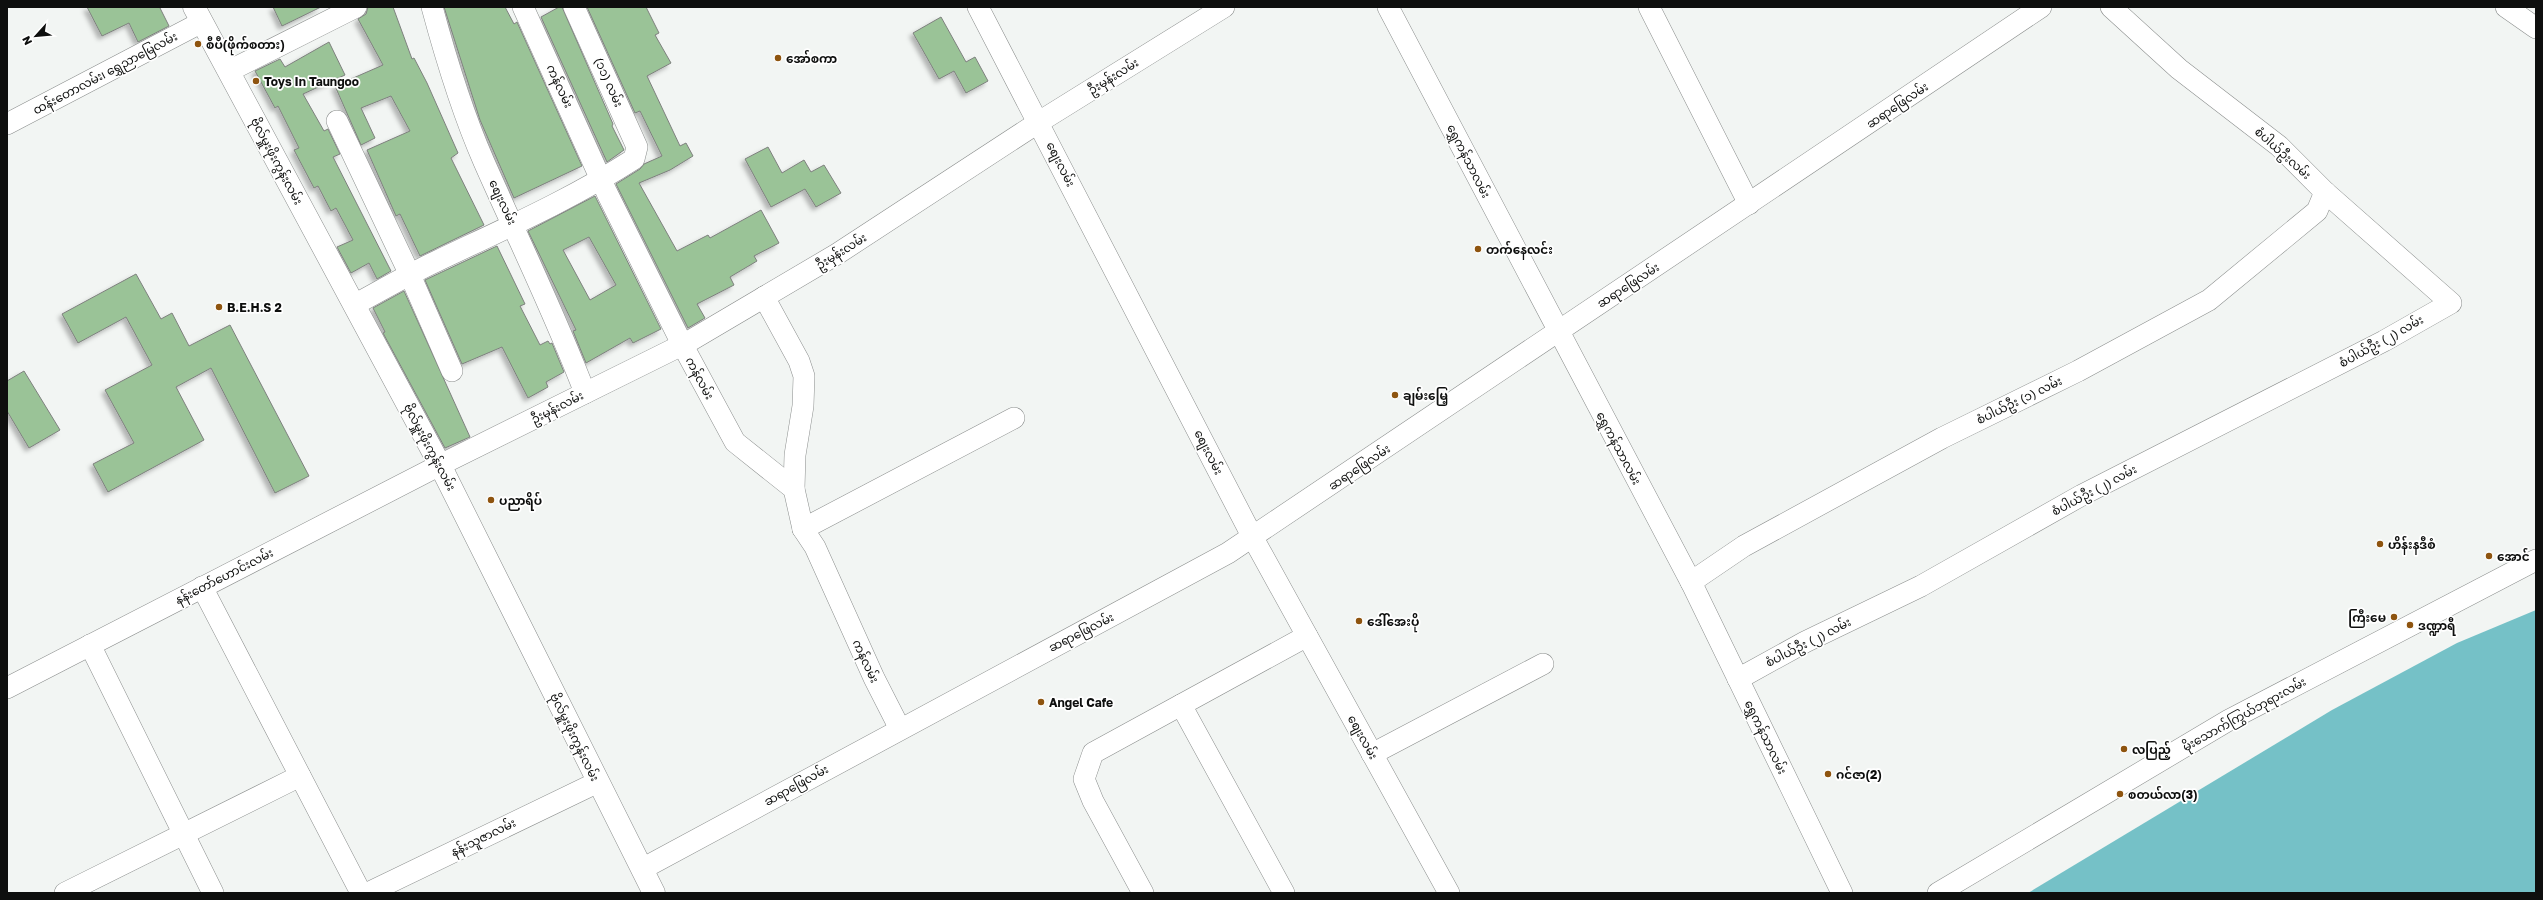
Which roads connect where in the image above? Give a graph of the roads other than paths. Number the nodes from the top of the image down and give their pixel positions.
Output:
1 (356, 7) edge
2 (432, 7) edge
3 (523, 7) edge
4 (574, 7) edge
5 (978, 7) edge
6 (1224, 7) edge
7 (1388, 7) edge
8 (1649, 7) edge
9 (2041, 7) edge
10 (2111, 7) edge
11 (2506, 7) edge
12 (198, 15) edge
13 (2536, 28) edge
14 (229, 71) junction
15 (337, 121) dead end
16 (1039, 122) junction
17 (7, 124) edge
18 (601, 180) junction
19 (2324, 192) junction
20 (1749, 204) junction
21 (514, 226) junction
22 (410, 275) junction
23 (764, 297) junction
24 (2451, 303) joint
25 (354, 305) junction
26 (1557, 332) junction
27 (682, 344) junction
28 (452, 371) dead end
29 (585, 393) junction
30 (1014, 418) dead end
31 (440, 465) junction
32 (794, 489) junction
33 (803, 529) junction
34 (1253, 538) junction
35 (2536, 560) edge
36 (1690, 582) junction
37 (202, 587) junction
38 (1307, 636) junction
39 (90, 645) junction
40 (1543, 664) dead end
41 (1738, 679) junction
42 (7, 688) edge
43 (1181, 705) junction
44 (900, 729) junction
45 (1372, 754) junction
46 (300, 776) junction
47 (598, 782) junction
48 (183, 835) junction
49 (642, 869) junction
50 (65, 893) edge
51 (213, 893) edge
52 (361, 893) edge
53 (368, 893) edge
54 (654, 893) edge
55 (1143, 893) edge
56 (1284, 893) edge
57 (1449, 893) edge
58 (1842, 893) edge
59 (1938, 893) edge

1 - 14 street
2 - 21 street, စျေးလမ်း
3 - 18 street, ကန်လမ်း
4 - 18 street, (၁၁) လမ်း
5 - 16 street, စျေးလမ်း
6 - 16 street, ဦးမှန်းလမ်း
7 - 26 street, ‌ရွှေကန်သာလမ်း
8 - 20 street
9 - 20 street, ဆရာဖြေလမ်း
10 - 19 street, စံပါယ်ဦးလမ်း
11 - 13 street
12 - 14 street, ဗိုလ်မှူးဖိုးကွန်းလမ်း
12 - 17 street, ထန်းတောလမ်း၊ ရွှေညာမြေလမ်း
14 - 25 street, ဗိုလ်မှူးဖိုးကွန်းလမ်း
15 - 22 street
16 - 23 street, ဦးမှန်းလမ်း
16 - 34 street, စျေးလမ်း
18 - 21 street
18 - 27 street, ကန်လမ်း
19 - 24 street, စံပါယ်ဦးလမ်း
19 - 36 street, စံပါယ်ဦး (၁) လမ်း
20 - 26 street, ဆရာဖြေလမ်း
21 - 22 street
21 - 29 street, စျေးလမ်း
22 - 25 street
22 - 28 street
23 - 27 street, ဦးမှန်းလမ်း
23 - 32 street
24 - 41 street, စံပါယ်ဦး (၂) လမ်း
25 - 31 street, ဗိုလ်မှူးဖိုးကွန်းလမ်း
26 - 34 street, ဆရာဖြေလမ်း
26 - 36 street, ‌ရွှေကန်သာလမ်း
27 - 29 street, ဦးမှန်းလမ်း
27 - 32 street, ကန်လမ်း
29 - 31 street, ဦးမှန်းလမ်း
30 - 33 street
31 - 37 street, နန်းတော်ဟောင်းလမ်း
31 - 47 street, ဗိုလ်မှူးဖိုးကွန်းလမ်း
32 - 33 street, ကန်လမ်း
33 - 44 street, ကန်လမ်း
34 - 38 street, စျေးလမ်း
34 - 44 street, ဆရာဖြေလမ်း
35 - 59 street, မိုးသောက်ကြွယ်ဘုရားလမ်း
36 - 41 street, ‌ရွှေကန်သာလမ်း
37 - 39 street, နန်းတော်ဟောင်းလမ်း
37 - 46 street
38 - 43 street
38 - 45 street, စျေးလမ်း
39 - 42 street, နန်းတော်ဟောင်းလမ်း
39 - 48 street
40 - 45 street
41 - 58 street, ‌ရွှေကန်သာလမ်း
43 - 55 street
43 - 56 street
44 - 49 street, ဆရာဖြေလမ်း
45 - 57 street, စျေးလမ်း
46 - 48 street
46 - 52 street
47 - 49 street, ဗိုလ်မှူးဖိုးကွန်းလမ်း
47 - 53 street, နန်းသူဇာလမ်း
48 - 50 street
48 - 51 street
49 - 54 street, ဗိုလ်မှူးဖိုးကွန်းလမ်း

